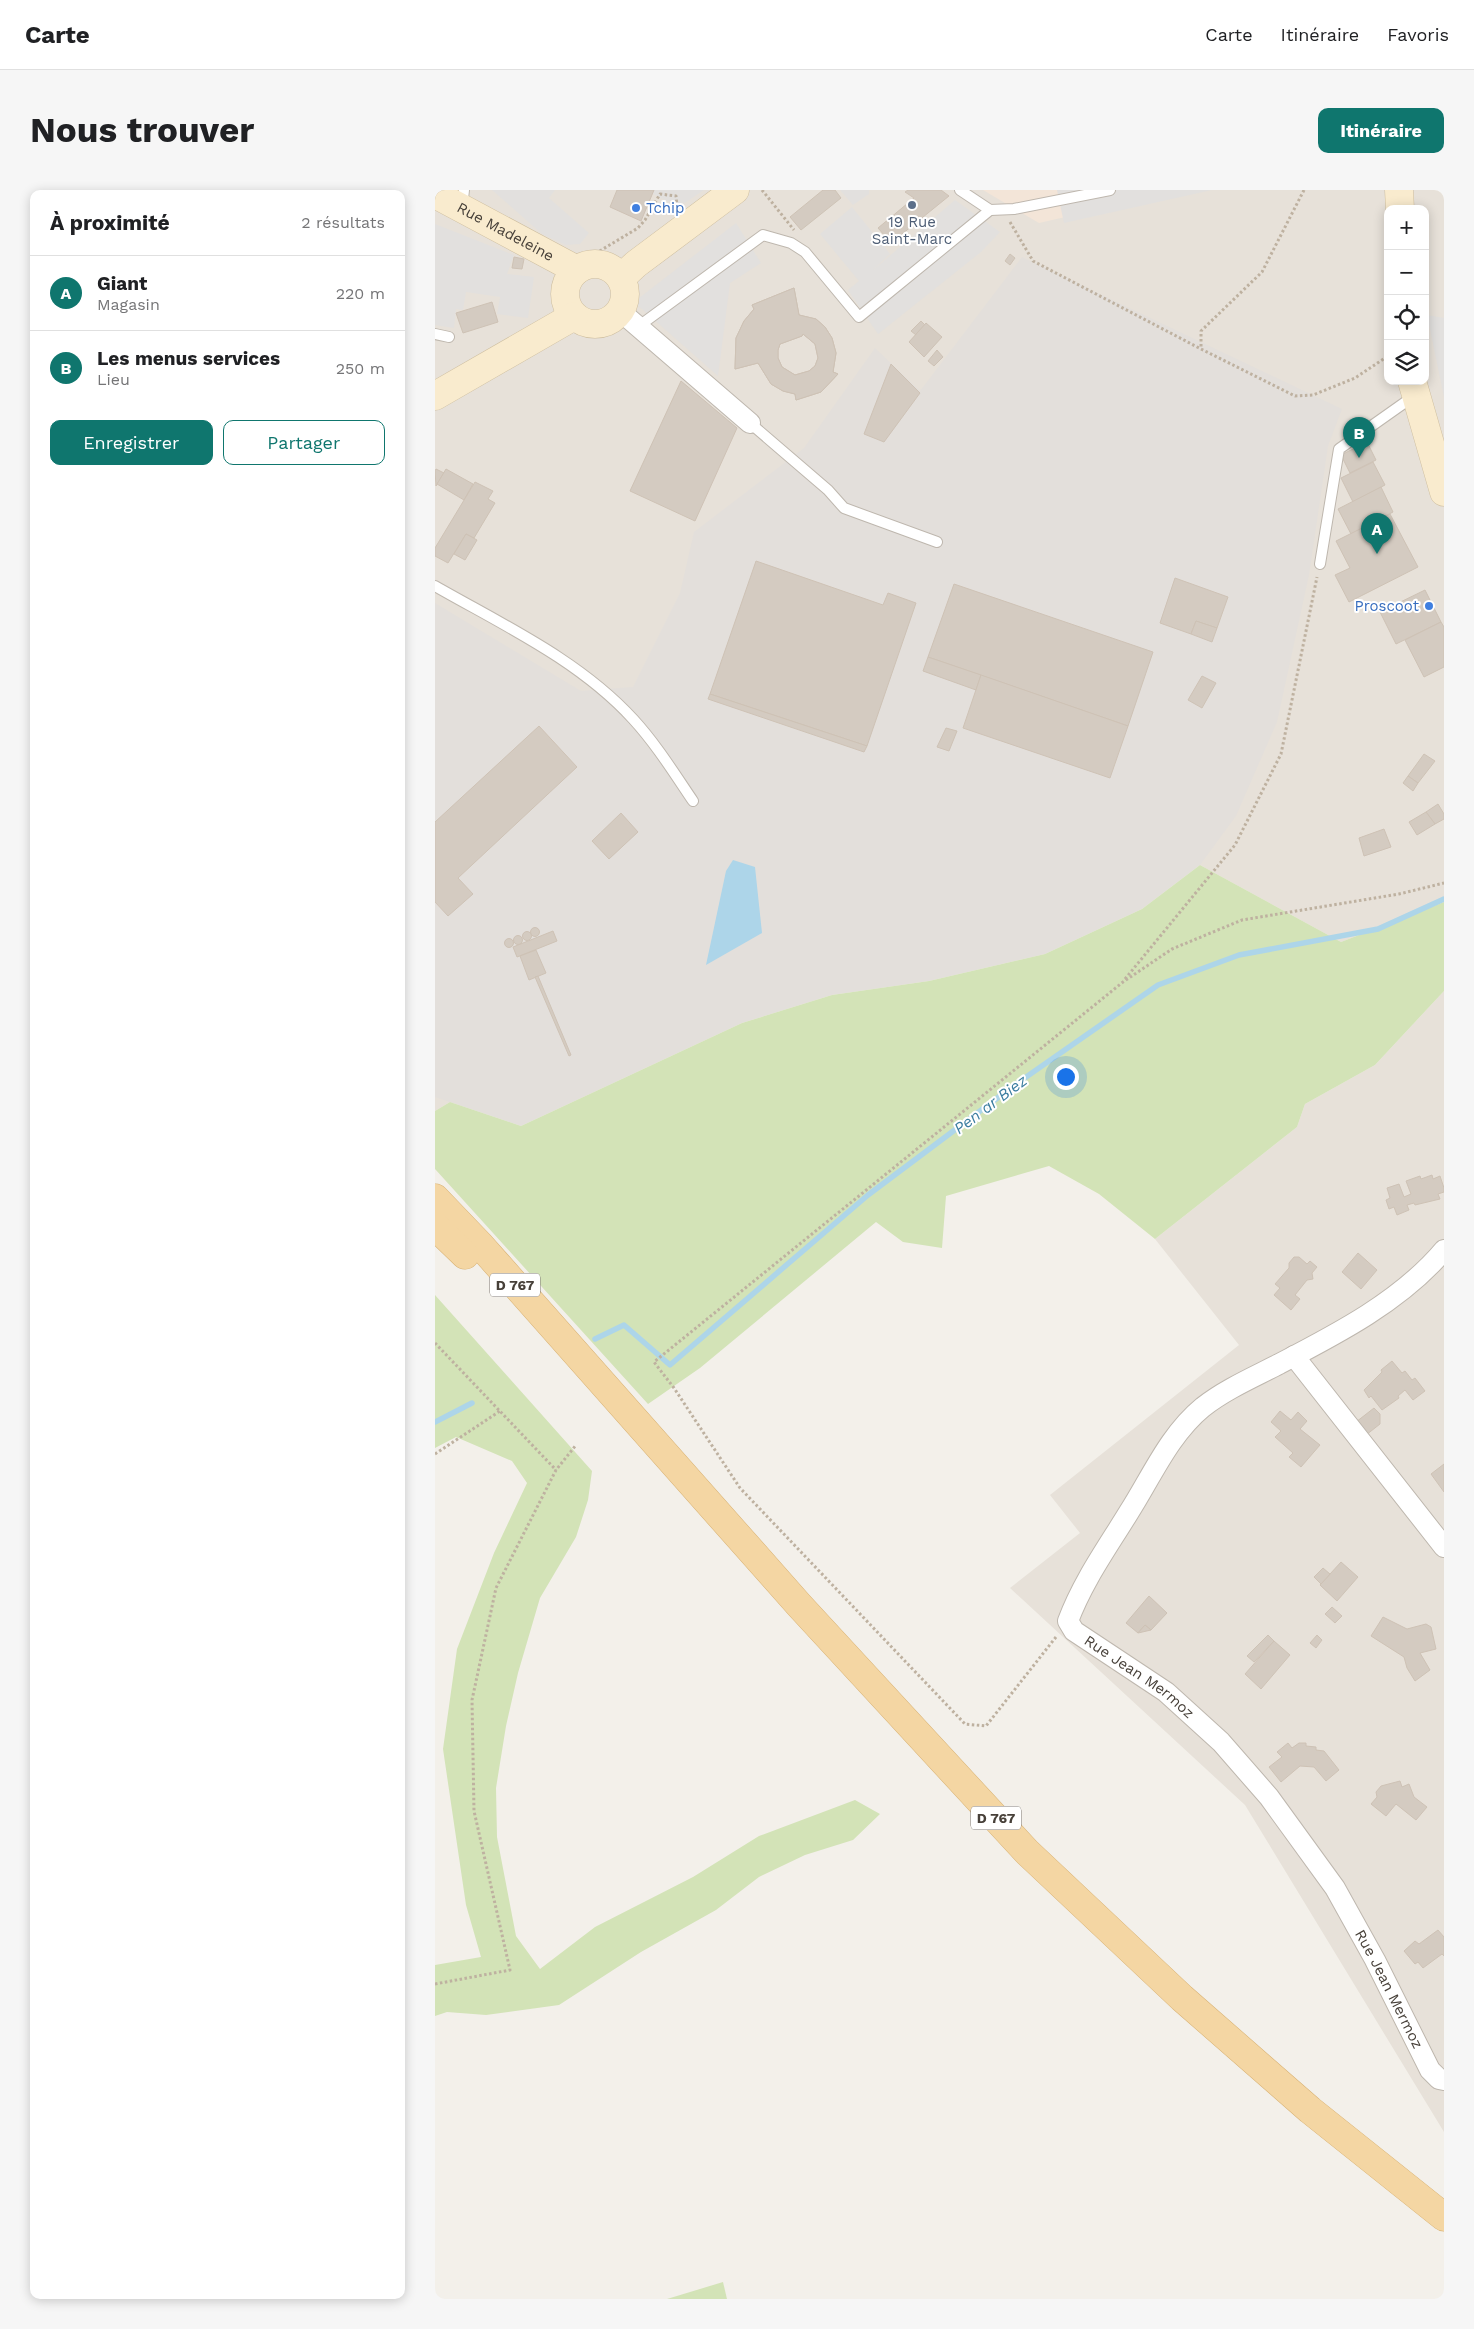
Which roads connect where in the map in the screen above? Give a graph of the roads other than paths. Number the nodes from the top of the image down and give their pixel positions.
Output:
1 (735, 190) edge
2 (960, 190) edge
3 (1110, 190) edge
4 (435, 194) edge
5 (463, 199) edge
6 (990, 210) junction
7 (570, 266) junction
8 (621, 278) junction
9 (574, 316) junction
10 (629, 319) junction
11 (435, 334) edge
12 (449, 338) dead end
13 (1413, 388) edge
14 (435, 396) edge
15 (750, 423) joint
16 (1444, 492) edge
17 (937, 542) dead end
18 (1320, 564) road end
19 (435, 586) edge
20 (693, 801) dead end
21 (435, 1198) edge
22 (435, 1226) edge
23 (1444, 1250) edge
24 (1294, 1356) junction
25 (593, 1374) junction
26 (1444, 1547) edge
27 (1444, 2080) edge
28 (1444, 2217) edge

1 - 8 main road
2 - 6 lane
3 - 6 lane
4 - 5 main road, Rue Madeleine
5 - 7 main road, Rue Madeleine
6 - 10 lane
7 - 8 main road
7 - 9 main road
8 - 10 main road
9 - 10 main road
9 - 14 main road
10 - 15 street
11 - 12 lane
13 - 16 main road
13 - 18 lane
15 - 17 lane
19 - 20 lane
21 - 25 main road, D 767
22 - 25 main road, D 767
23 - 24 street
24 - 26 street
24 - 27 street, Rue Jean Mermoz
25 - 28 main road, D 767

